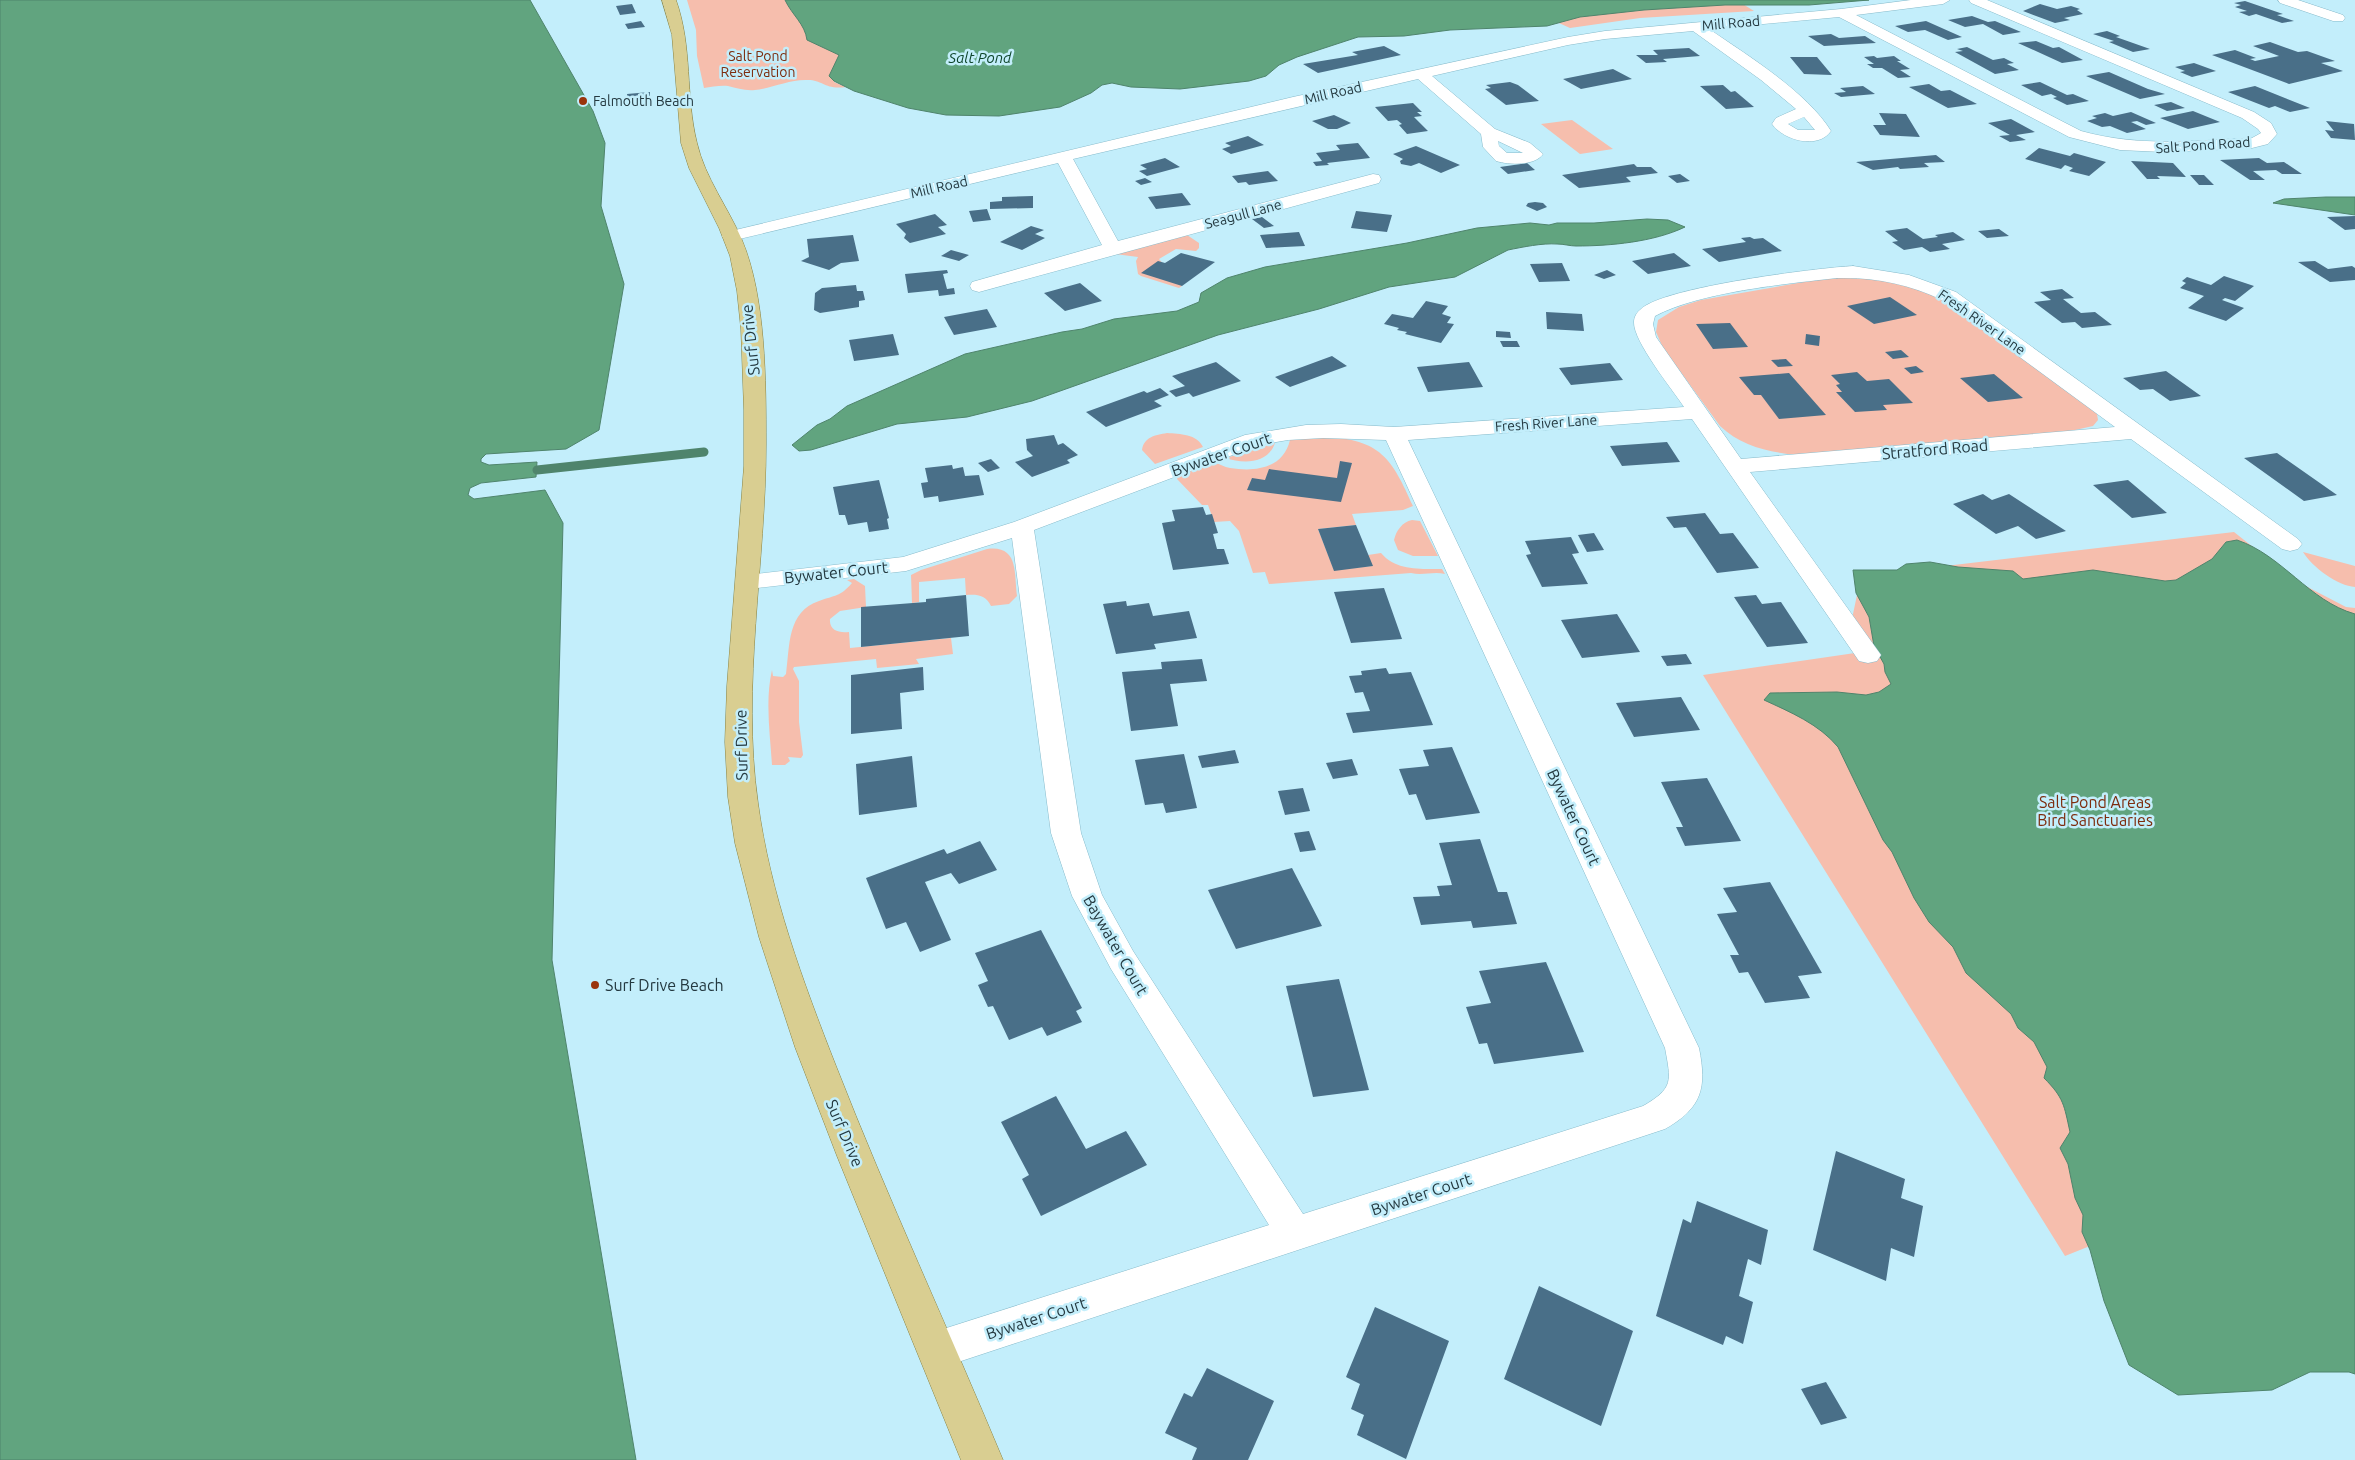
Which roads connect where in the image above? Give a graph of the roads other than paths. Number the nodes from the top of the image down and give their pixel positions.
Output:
1 (669, 0) edge
2 (1943, 0) edge
3 (1976, 0) edge
4 (2285, 0) edge
5 (1841, 13) junction
6 (2338, 18) dead end
7 (1695, 26) junction
8 (1420, 74) junction
9 (1805, 110) dead end
10 (1489, 132) dead end
11 (1064, 158) junction
12 (1373, 179) dead end
13 (731, 236) junction
14 (1113, 248) junction
15 (979, 286) dead end
16 (1698, 412) junction
17 (2134, 432) junction
18 (1394, 434) junction
19 (1736, 466) junction
20 (1022, 527) junction
21 (2290, 544) dead end
22 (748, 581) junction
23 (1868, 655) dead end
24 (1296, 1235) junction
25 (938, 1350) junction
26 (982, 1460) edge

1 - 13 main road, Surf Drive
2 - 5 street, Mill Road
3 - 5 street, Salt Pond Road
4 - 6 street
5 - 7 street, Mill Road
7 - 8 street, Mill Road
7 - 9 street
8 - 10 street
8 - 11 street, Mill Road
11 - 13 street, Mill Road
11 - 14 street
12 - 14 street, Seagull Lane
13 - 22 main road, Surf Drive
14 - 15 street, Seagull Lane
16 - 17 street, Fresh River Lane
16 - 18 street, Fresh River Lane
16 - 19 street, Fresh River Lane
17 - 19 street, Stratford Road
17 - 21 street, Fresh River Lane
18 - 20 street, Bywater Court
18 - 24 street, Bywater Court
19 - 23 street, Fresh River Lane
20 - 22 street, Bywater Court
20 - 24 street, Baywater Court
22 - 25 main road, Surf Drive
24 - 25 street, Bywater Court
25 - 26 main road, Surf Drive

